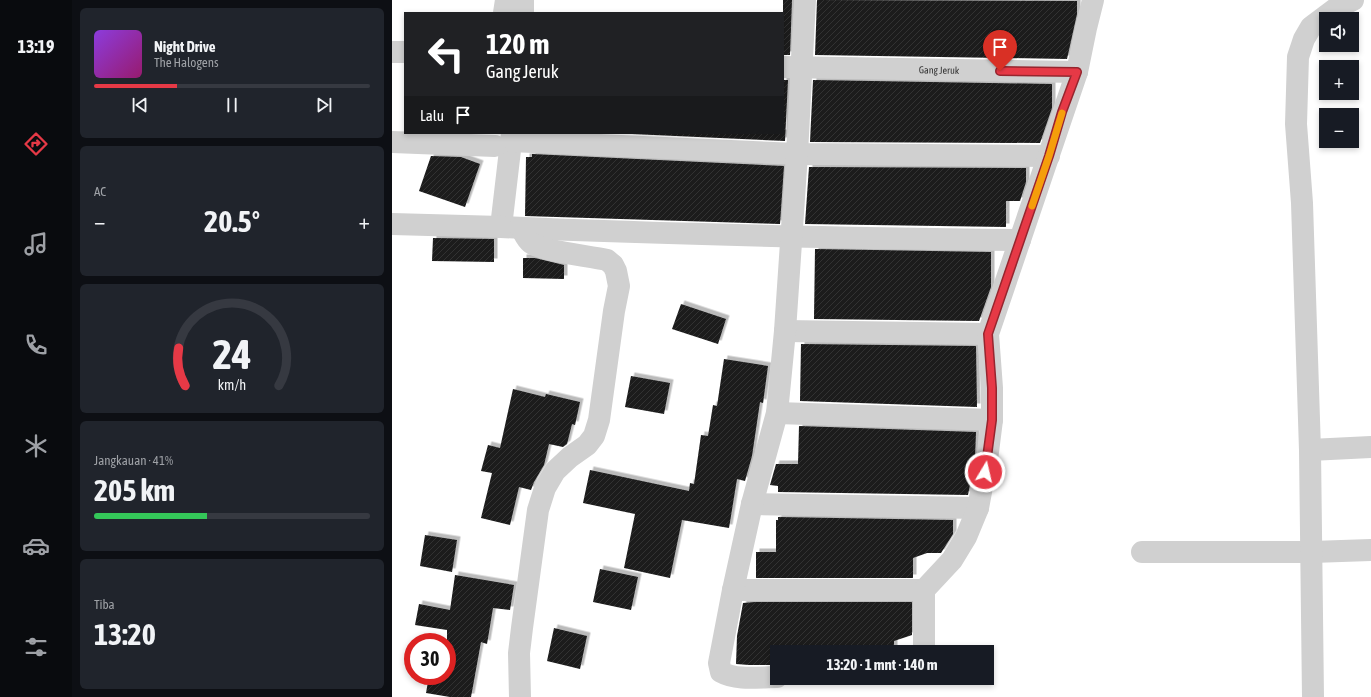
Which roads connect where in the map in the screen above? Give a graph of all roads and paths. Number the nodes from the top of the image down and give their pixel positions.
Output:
1 (506, 0) edge
2 (523, 0) edge
3 (805, 0) edge
4 (1094, 0) edge
5 (1353, 0) edge
6 (504, 12) edge
7 (523, 12) edge
8 (392, 52) edge
9 (404, 52) edge
10 (792, 68) edge
11 (1077, 72) junction
12 (504, 138) edge
13 (392, 142) edge
14 (797, 154) junction
15 (1049, 156) junction
16 (392, 224) edge
17 (503, 227) junction
18 (792, 237) junction
19 (1020, 240) junction
20 (785, 331) junction
21 (988, 334) junction
22 (777, 413) junction
23 (992, 420) junction
24 (1371, 447) edge
25 (1310, 450) junction
26 (752, 504) junction
27 (978, 508) junction
28 (1371, 550) edge
29 (1142, 552) dead end
30 (1312, 552) junction
31 (732, 590) junction
32 (924, 590) junction
33 (924, 645) edge
34 (770, 676) edge
35 (520, 697) edge
36 (1313, 697) edge

1 - 6 street
2 - 7 street
3 - 10 street
4 - 11 street
5 - 25 street
8 - 9 street
10 - 11 street, Gang Jeruk
10 - 14 street
11 - 15 street
12 - 13 street
12 - 14 street
12 - 17 street
14 - 15 street
14 - 18 street
15 - 19 street
16 - 17 street
17 - 18 street
17 - 35 street
18 - 19 street
18 - 20 street
19 - 21 street
20 - 21 street
20 - 22 street
21 - 23 street
22 - 23 street
22 - 26 street
23 - 27 street
24 - 25 street
25 - 30 street
26 - 27 street
26 - 31 street
27 - 32 street
28 - 30 street
29 - 30 street
30 - 36 street
31 - 32 street
31 - 34 street
32 - 33 street

